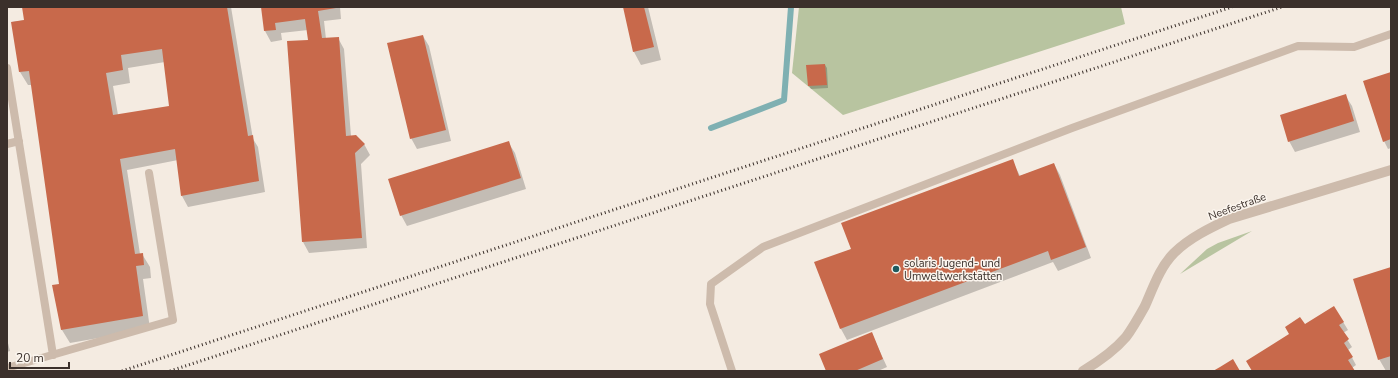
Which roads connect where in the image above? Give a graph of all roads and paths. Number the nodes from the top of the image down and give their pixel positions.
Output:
1 (1391, 34) edge
2 (7, 68) edge
3 (20, 141) junction
4 (7, 144) edge
5 (1391, 170) edge
6 (149, 173) dead end
7 (53, 355) junction
8 (7, 368) edge
9 (732, 371) edge
10 (1083, 371) edge

1 - 9 lane
2 - 3 lane
3 - 4 lane
3 - 7 lane
5 - 10 street, Neefestraße
6 - 7 lane
7 - 8 lane

